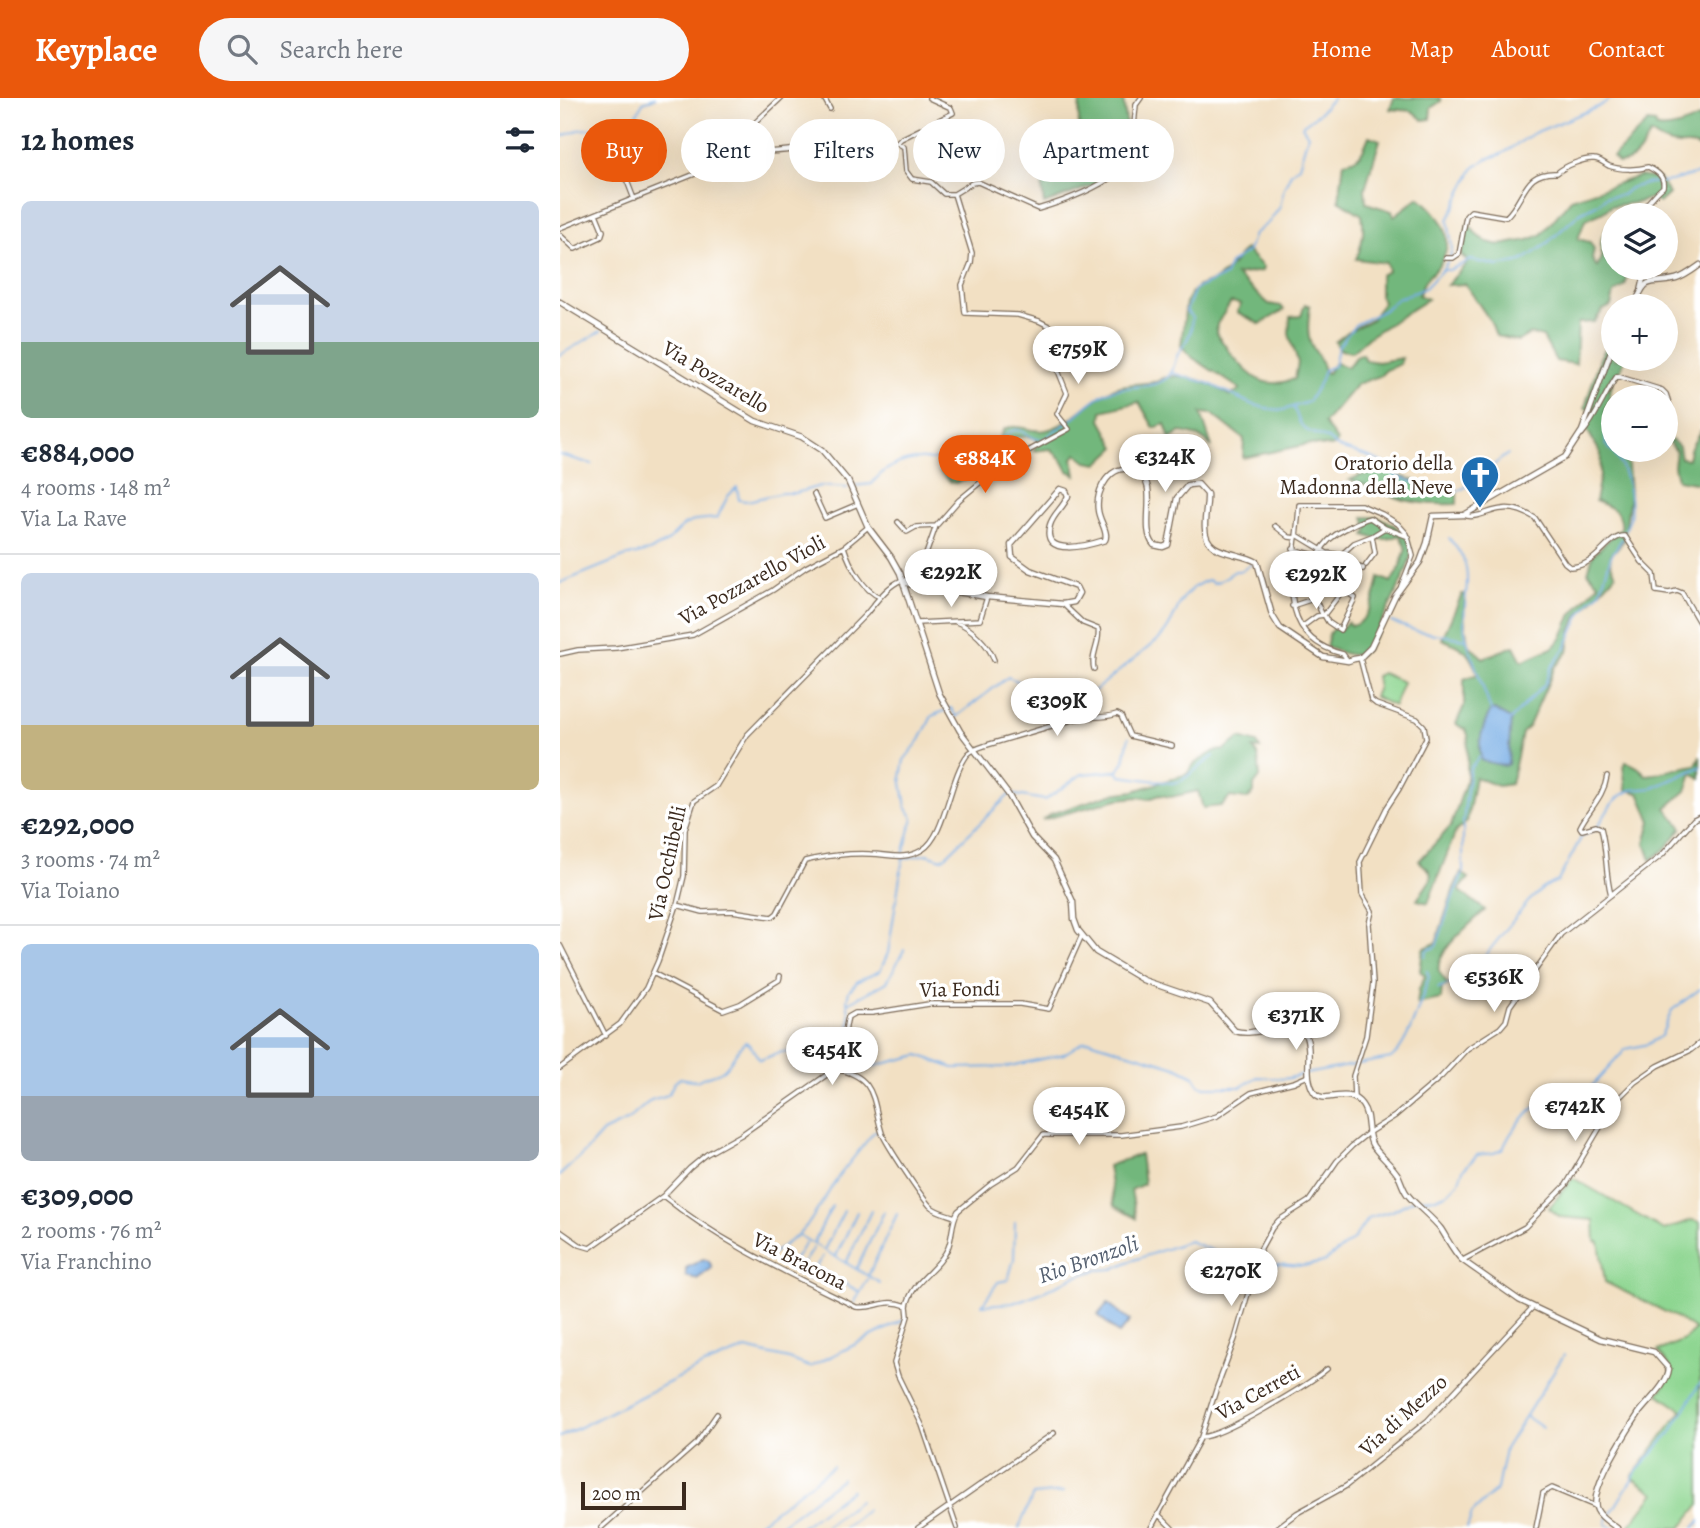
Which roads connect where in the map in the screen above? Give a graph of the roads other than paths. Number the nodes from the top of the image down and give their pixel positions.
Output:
1 (780, 98) edge
2 (824, 98) edge
3 (929, 98) edge
4 (1141, 98) edge
5 (830, 109) dead end
6 (759, 119) edge
7 (681, 181) edge
8 (627, 182) edge
9 (954, 194) junction
10 (634, 199) junction
11 (1651, 203) edge
12 (596, 214) junction
13 (560, 228) edge
14 (560, 236) edge
15 (1446, 258) dead end
16 (1700, 265) edge
17 (1643, 280) edge
18 (1641, 289) junction
19 (1639, 294) edge
20 (560, 302) edge
21 (1604, 371) edge
22 (1610, 385) edge
23 (1646, 385) edge
24 (1601, 405) edge
25 (1578, 438) junction
26 (814, 494) dead end
27 (858, 504) junction
28 (1461, 516) junction
29 (898, 522) dead end
30 (936, 526) junction
31 (1275, 526) dead end
32 (868, 527) junction
33 (1385, 528) junction
34 (1296, 536) junction
35 (1372, 536) junction
36 (1409, 537) junction
37 (844, 547) junction
38 (1293, 549) junction
39 (1320, 550) junction
40 (1318, 556) junction
41 (1341, 557) junction
42 (1316, 564) junction
43 (1364, 567) junction
44 (904, 580) junction
45 (1312, 581) junction
46 (1401, 586) junction
47 (1344, 589) junction
48 (1311, 591) junction
49 (880, 597) junction
50 (987, 597) junction
51 (1063, 604) junction
52 (1292, 606) junction
53 (1323, 614) junction
54 (954, 621) junction
55 (917, 623) junction
56 (1700, 624) edge
57 (1302, 626) junction
58 (560, 654) edge
59 (1360, 657) junction
60 (994, 660) dead end
61 (1348, 661) junction
62 (1094, 669) dead end
63 (1172, 746) dead end
64 (974, 750) junction
65 (1607, 776) dead end
66 (1700, 816) edge
67 (1611, 895) junction
68 (677, 905) junction
69 (1082, 935) junction
70 (560, 946) edge
71 (653, 973) junction
72 (780, 976) dead end
73 (606, 1036) junction
74 (1700, 1043) edge
75 (560, 1068) edge
76 (835, 1069) junction
77 (1308, 1076) junction
78 (1354, 1097) junction
79 (1368, 1133) junction
80 (663, 1196) junction
81 (955, 1217) junction
82 (560, 1231) edge
83 (1462, 1260) junction
84 (1533, 1305) junction
85 (907, 1306) junction
86 (1328, 1369) dead end
87 (717, 1414) dead end
88 (1054, 1433) dead end
89 (1201, 1437) junction
90 (1595, 1506) junction
91 (949, 1507) junction
92 (1158, 1514) junction
93 (601, 1528) edge
94 (918, 1528) edge
95 (957, 1528) edge
96 (1151, 1528) edge
97 (1172, 1528) edge
98 (1277, 1528) edge
99 (1536, 1528) edge
100 (1616, 1528) edge

1 - 6 street
2 - 5 street
3 - 9 street
4 - 9 street
7 - 10 street
8 - 10 street
9 - 30 street
10 - 12 street
11 - 15 street
12 - 13 street
12 - 14 street
16 - 18 street
17 - 18 street
18 - 19 street
20 - 27 street, Via Pozzarello
21 - 25 street
22 - 23 street
24 - 25 street
25 - 28 street
26 - 27 street
27 - 32 street
28 - 46 street
28 - 56 street
29 - 30 street
30 - 44 street, Via Occhibelli
31 - 34 street
32 - 37 street, Via Pozzarello Violi
32 - 44 street
33 - 35 street
33 - 36 street
33 - 39 street
34 - 36 street
34 - 38 street
34 - 39 street
35 - 41 street
35 - 43 street
36 - 46 street
37 - 49 street
37 - 58 street, Via Pozzarello Violi
38 - 40 street
38 - 52 street
39 - 40 street
39 - 41 street
40 - 42 street
41 - 42 street
41 - 43 street
42 - 45 street
43 - 47 street
44 - 49 street, Via Occhibelli
44 - 50 street
44 - 55 street
45 - 47 street
45 - 48 street
46 - 59 street
47 - 53 street
47 - 53 street
48 - 52 street
48 - 53 street
49 - 68 street, Via Occhibelli
50 - 51 street
50 - 54 street
51 - 61 street
51 - 62 street
52 - 57 street
53 - 57 street
54 - 55 street
54 - 60 street
55 - 64 street
57 - 61 street
59 - 61 street
59 - 78 street
63 - 64 street
64 - 68 street
64 - 69 street
65 - 67 street
66 - 67 street
67 - 79 street
68 - 71 street, Via Occhibelli
69 - 76 street, Via Fondi
69 - 77 street
70 - 73 street
71 - 72 street
71 - 73 street, Via Occhibelli
73 - 75 street, Via Occhibelli
74 - 83 street
76 - 80 street
76 - 81 street
77 - 78 street
77 - 81 street
78 - 79 street
79 - 83 street
79 - 89 street
80 - 82 street
80 - 85 street, Via Bracona
81 - 85 street
83 - 84 street
84 - 90 street
84 - 98 street, Via di Mezzo
85 - 91 street
86 - 89 street, Via Cerreti
87 - 93 street
88 - 91 street
89 - 92 street
90 - 99 street
90 - 100 street
91 - 94 street
91 - 95 street
92 - 96 street
92 - 97 street

